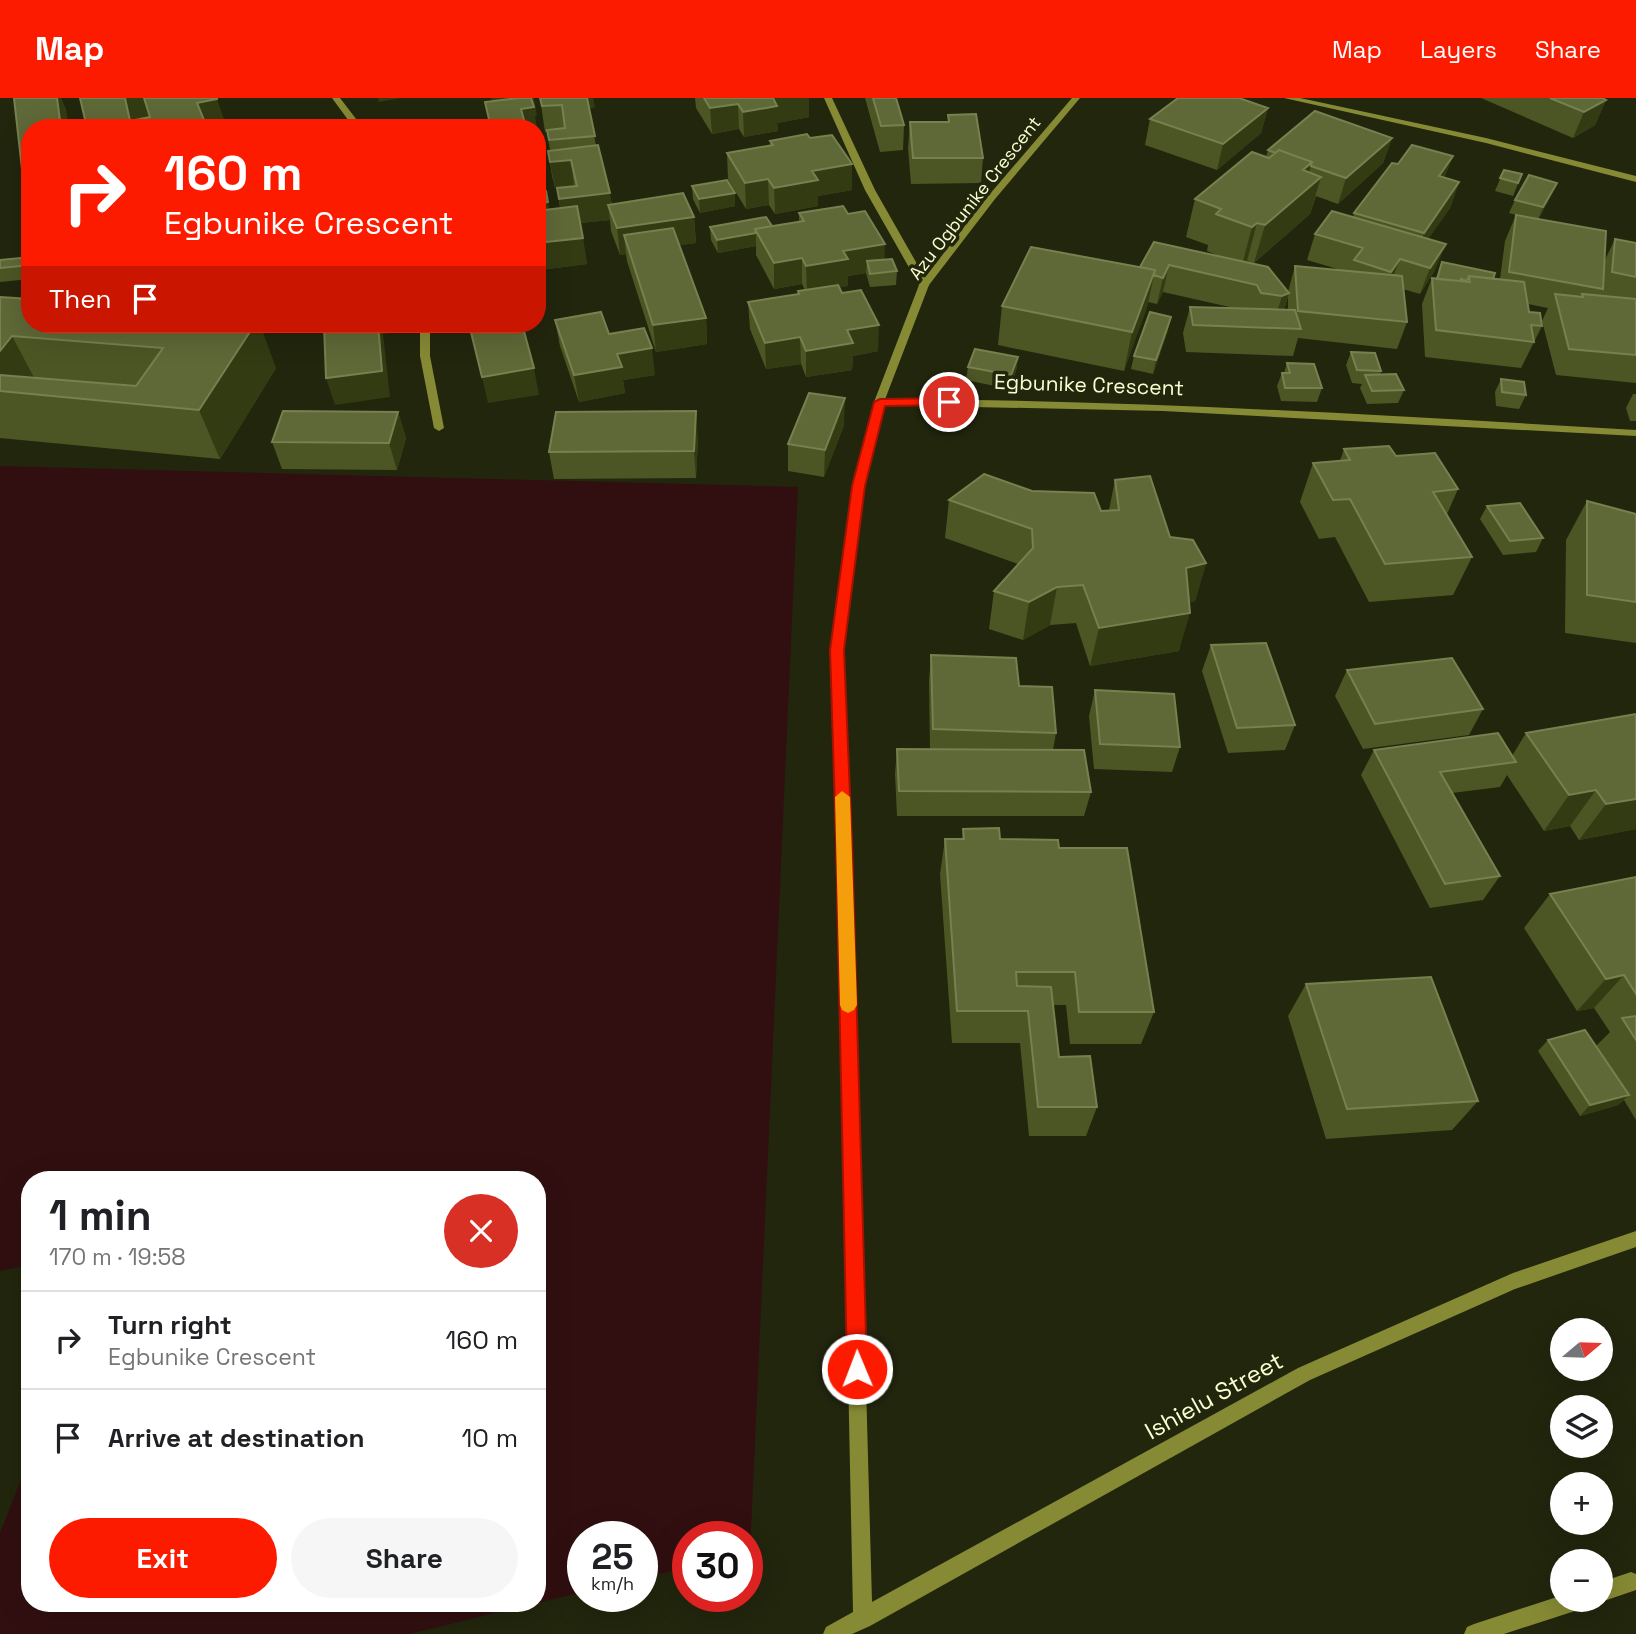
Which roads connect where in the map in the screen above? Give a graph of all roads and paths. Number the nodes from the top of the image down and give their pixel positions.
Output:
1 (337, 98) edge
2 (828, 98) edge
3 (1076, 98) edge
4 (1288, 98) edge
5 (352, 119) edge
6 (1636, 180) edge
7 (923, 285) junction
8 (425, 333) edge
9 (880, 402) junction
10 (439, 428) dead end
11 (1636, 433) edge
12 (1636, 1238) edge
13 (1631, 1582) dead end
14 (1613, 1588) edge
15 (1550, 1609) edge
16 (863, 1619) junction
17 (833, 1634) edge
18 (1474, 1634) edge

1 - 5 street
2 - 7 street
3 - 7 street, Azu Ogbunike Crescent
4 - 6 street
7 - 9 street, Azu Ogbunike Crescent
8 - 10 street
9 - 11 street, Egbunike Crescent
9 - 16 street
12 - 16 street, Ishielu Street
13 - 14 street
15 - 18 street
16 - 17 street, Ishielu Street

